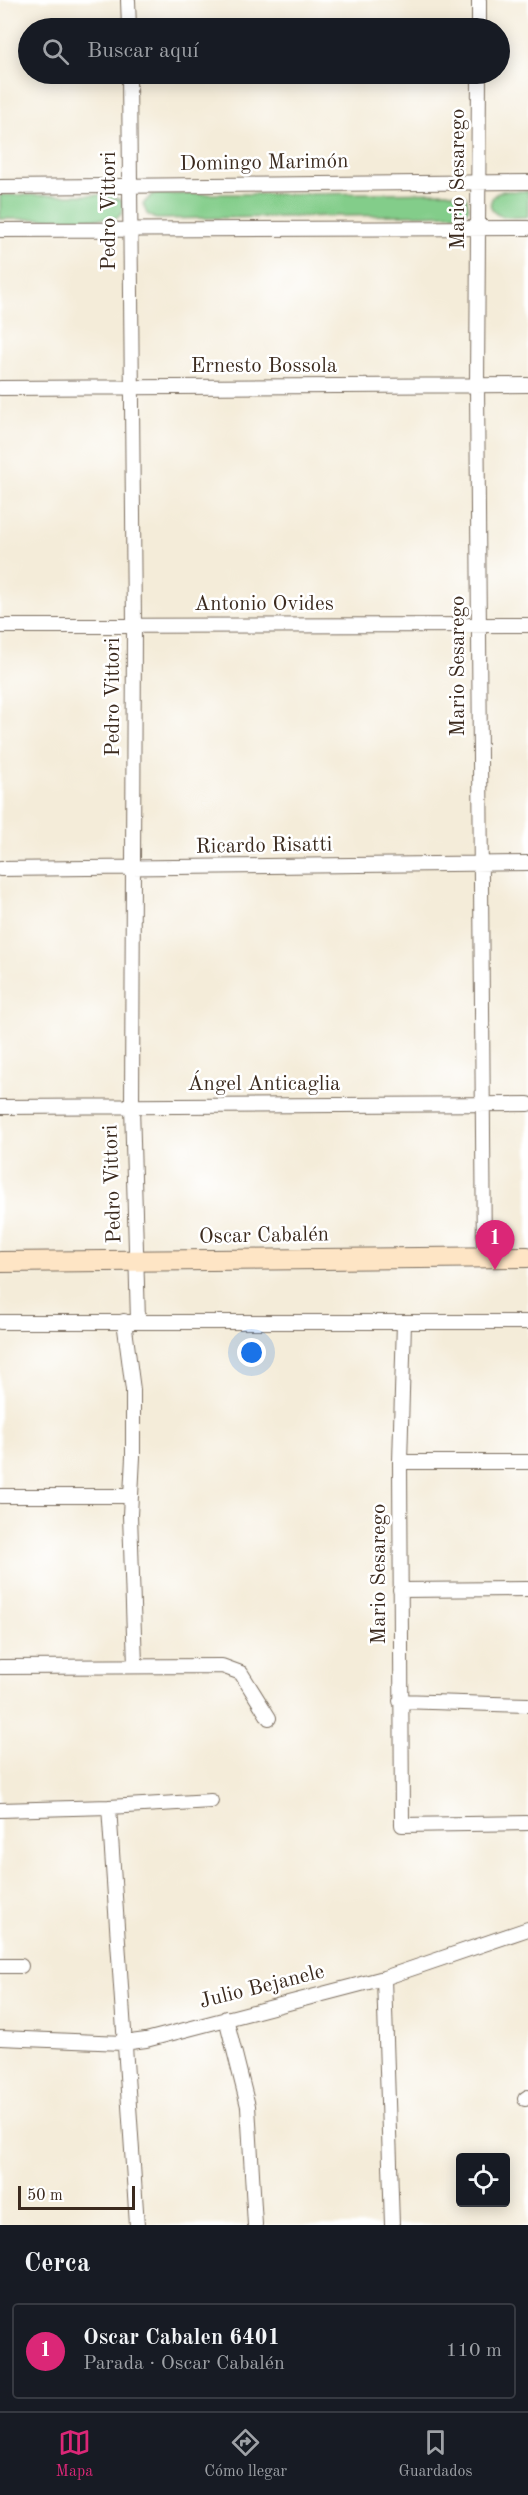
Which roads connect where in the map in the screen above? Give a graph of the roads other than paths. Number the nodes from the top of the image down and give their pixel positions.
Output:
1 (128, 0) edge
2 (479, 0) edge
3 (129, 18) edge
4 (479, 18) edge
5 (129, 84) edge
6 (479, 84) edge
7 (480, 182) junction
8 (528, 182) edge
9 (131, 186) junction
10 (0, 187) edge
11 (479, 228) junction
12 (528, 228) edge
13 (0, 230) edge
14 (130, 230) junction
15 (477, 385) junction
16 (528, 385) edge
17 (0, 388) edge
18 (131, 388) junction
19 (134, 624) junction
20 (528, 625) edge
21 (0, 626) edge
22 (478, 626) junction
23 (480, 863) junction
24 (528, 863) edge
25 (0, 869) edge
26 (133, 869) junction
27 (483, 1104) junction
28 (528, 1104) edge
29 (132, 1106) junction
30 (0, 1107) edge
31 (484, 1257) junction
32 (528, 1257) edge
33 (137, 1261) junction
34 (0, 1262) edge
35 (131, 1321) junction
36 (0, 1322) edge
37 (404, 1322) junction
38 (528, 1322) edge
39 (400, 1462) junction
40 (528, 1462) edge
41 (0, 1496) edge
42 (131, 1496) junction
43 (528, 1589) edge
44 (400, 1590) junction
45 (135, 1665) junction
46 (0, 1667) edge
47 (400, 1701) junction
48 (528, 1705) edge
49 (269, 1718) dead end
50 (211, 1801) dead end
51 (109, 1807) junction
52 (0, 1810) edge
53 (528, 1823) edge
54 (528, 1929) edge
55 (0, 1965) edge
56 (21, 1965) dead end
57 (384, 1978) junction
58 (226, 2018) junction
59 (0, 2038) edge
60 (123, 2043) junction
61 (137, 2225) edge
62 (255, 2225) edge
63 (392, 2225) edge

1 - 3 street
2 - 4 street
5 - 9 street, Pedro Vittori
6 - 7 street, Mario Sesarego
7 - 8 street, Domingo Marimón
7 - 9 street, Domingo Marimón
7 - 11 street, Mario Sesarego
9 - 10 street, Domingo Marimón
9 - 14 street, Pedro Vittori
11 - 12 street
11 - 14 street
11 - 15 street, Mario Sesarego
13 - 14 street
14 - 18 street, Pedro Vittori
15 - 16 street, Ernesto Bossola
15 - 18 street, Ernesto Bossola
15 - 22 street, Mario Sesarego
17 - 18 street, Ernesto Bossola
18 - 19 street, Pedro Vittori
19 - 21 street, Antonio Ovides
19 - 22 street, Antonio Ovides
19 - 26 street, Pedro Vittori
20 - 22 street, Antonio Ovides
22 - 23 street, Mario Sesarego
23 - 24 street, Ricardo Risatti
23 - 26 street, Ricardo Risatti
23 - 27 street, Mario Sesarego
25 - 26 street, Ricardo Risatti
26 - 29 street, Pedro Vittori
27 - 28 street, Ángel Anticaglia
27 - 29 street, Ángel Anticaglia
27 - 31 street, Mario Sesarego
29 - 30 street, Ángel Anticaglia
29 - 33 street, Pedro Vittori
31 - 32 main road, Oscar Cabalén
31 - 33 main road, Oscar Cabalén
33 - 34 main road, Oscar Cabalén
33 - 35 street, Pedro Vittori
35 - 36 street
35 - 37 street
35 - 42 street, Pedro Vittori
37 - 38 street
37 - 39 street, Mario Sesarego
39 - 40 street
39 - 44 street, Mario Sesarego
41 - 42 street
42 - 45 street, Pedro Vittori
43 - 44 street
44 - 47 street, Mario Sesarego
45 - 46 street
45 - 49 street
47 - 48 street
47 - 53 street, Mario Sesarego
50 - 51 street
51 - 52 street
51 - 60 street
54 - 57 street, Julio Bejanele
55 - 56 street
57 - 58 street, Julio Bejanele
57 - 63 street
58 - 60 street, Julio Bejanele
58 - 62 street
59 - 60 street, Julio Bejanele
60 - 61 street

